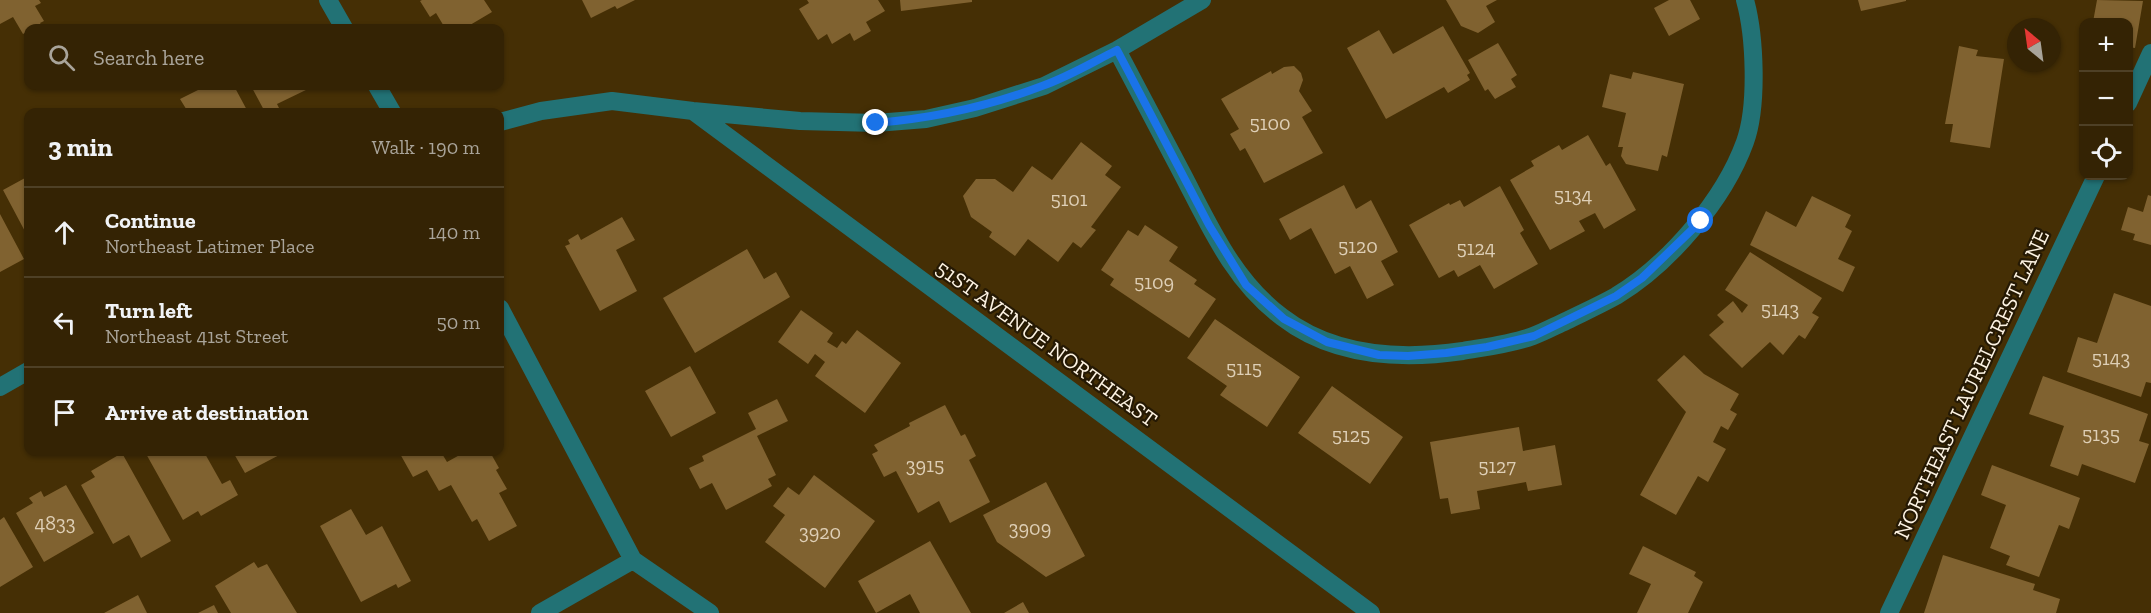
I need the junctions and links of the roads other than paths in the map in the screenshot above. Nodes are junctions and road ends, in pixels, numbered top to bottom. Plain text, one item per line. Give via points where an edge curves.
1 (328, 0) edge
2 (1202, 0) edge
3 (1744, 0) edge
4 (342, 24) edge
5 (1117, 50) junction
6 (2151, 52) edge
7 (379, 90) edge
8 (2133, 92) edge
9 (390, 108) edge
10 (693, 111) junction
11 (504, 121) edge
12 (2094, 180) edge
13 (504, 316) edge
14 (24, 373) edge
15 (0, 387) edge
16 (633, 560) junction
17 (540, 613) edge
18 (710, 613) edge
19 (1371, 613) edge
20 (1889, 613) edge

1 - 4 street
2 - 5 street
3 - 5 street via 1754,53 1753,100 1746,139 1728,180 1701,221 1642,278 1575,317 1534,336 1437,354 1379,355 1327,342 1284,319 1246,285 1209,225
5 - 10 street via 1044,86 926,119 876,123 800,121
6 - 8 street
7 - 9 street
10 - 11 street via 612,101 541,111
10 - 19 street, 51ST AVENUE NORTHEAST
12 - 20 street, NORTHEAST LAURELCREST LANE
13 - 16 street
14 - 15 street
16 - 17 street
16 - 18 street

